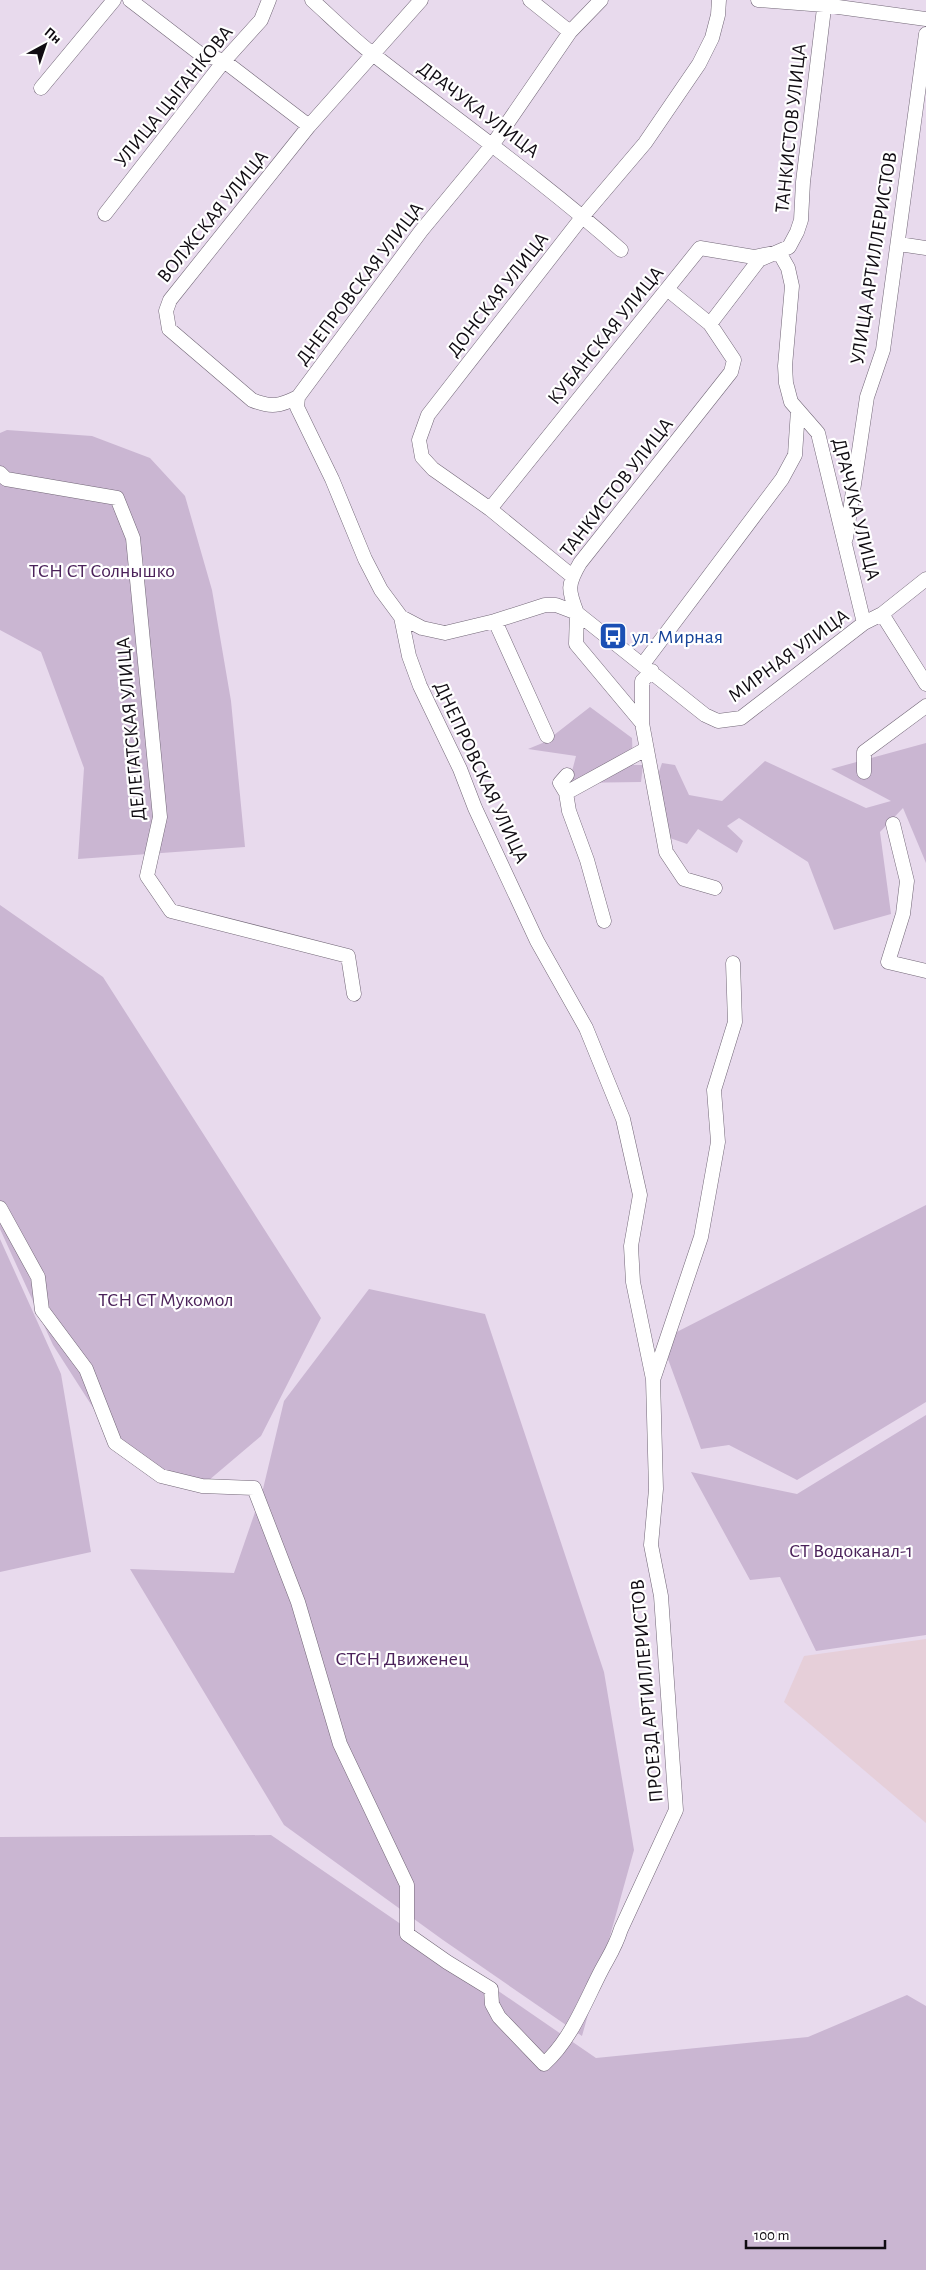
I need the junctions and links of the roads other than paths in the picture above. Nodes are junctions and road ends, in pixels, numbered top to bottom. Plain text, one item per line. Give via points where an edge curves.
1 (114, 0) edge
2 (130, 0) edge
3 (269, 0) edge
4 (312, 0) edge
5 (420, 0) edge
6 (530, 0) edge
7 (601, 0) edge
8 (719, 0) edge
9 (758, 0) edge
10 (825, 2) edge
11 (926, 19) edge
12 (570, 32) junction
13 (926, 34) edge
14 (373, 54) junction
15 (224, 61) junction
16 (41, 88) dead end
17 (309, 126) junction
18 (493, 144) junction
19 (105, 214) dead end
20 (583, 216) junction
21 (899, 244) junction
22 (926, 248) edge
23 (621, 250) dead end
24 (779, 252) junction
25 (667, 289) junction
26 (710, 324) junction
27 (298, 397) junction
28 (798, 410) junction
29 (0, 473) edge
30 (490, 509) junction
31 (844, 546) junction
32 (572, 576) junction
33 (926, 579) edge
34 (577, 613) junction
35 (882, 614) junction
36 (401, 617) junction
37 (495, 621) junction
38 (864, 623) junction
39 (647, 667) junction
40 (926, 684) edge
41 (926, 706) edge
42 (642, 723) junction
43 (547, 736) dead end
44 (646, 749) junction
45 (864, 772) dead end
46 (567, 775) dead end
47 (566, 793) junction
48 (893, 824) dead end
49 (715, 888) dead end
50 (604, 921) dead end
51 (537, 941) joint
52 (733, 963) dead end
53 (926, 971) edge
54 (354, 994) dead end
55 (0, 1208) edge
56 (653, 1379) junction

1 - 16 street
2 - 15 street via 199,52
3 - 15 street, УЛИЦА ЦЫГАНКОВА via 261,20
4 - 14 street, ДРАЧУКА УЛИЦА
5 - 14 street, ВОЛЖСКАЯ УЛИЦА
6 - 12 street
7 - 12 street, ДНЕПРОВСКАЯ УЛИЦА
8 - 20 street, ДОНСКАЯ УЛИЦА via 712,38 698,64 645,143
9 - 10 street
10 - 11 street
10 - 24 street, ТАНКИСТОВ УЛИЦА via 801,220 789,247
12 - 18 street, ДНЕПРОВСКАЯ УЛИЦА
13 - 21 street, УЛИЦА АРТИЛЛЕРИСТОВ
14 - 17 street, ВОЛЖСКАЯ УЛИЦА
14 - 18 street, ДРАЧУКА УЛИЦА
15 - 17 street
15 - 19 street, УЛИЦА ЦЫГАНКОВА
17 - 27 street, ВОЛЖСКАЯ УЛИЦА via 170,300 166,311 169,329 252,400 267,406
18 - 20 street, ДРАЧУКА УЛИЦА
18 - 27 street, ДНЕПРОВСКАЯ УЛИЦА via 421,231
20 - 23 street, ДРАЧУКА УЛИЦА
20 - 30 street, ДОНСКАЯ УЛИЦА via 428,416 419,440 422,457 433,469
21 - 22 street
21 - 31 street, УЛИЦА АРТИЛЛЕРИСТОВ via 882,350 867,398
24 - 25 street, КУБАНСКАЯ УЛИЦА via 754,257 700,248
24 - 26 street, ТАНКИСТОВ УЛИЦА via 759,260
24 - 28 street via 788,268 792,286 785,375 791,402
25 - 26 street
25 - 30 street, КУБАНСКАЯ УЛИЦА
26 - 32 street, ТАНКИСТОВ УЛИЦА via 734,360 731,372
27 - 36 street, ДНЕПРОВСКАЯ УЛИЦА via 297,407 332,479 365,559 381,590
28 - 31 street, ДРАЧУКА УЛИЦА via 818,433
28 - 39 street via 795,455 782,478
29 - 54 street, ДЕЛЕГАТСКАЯ УЛИЦА via 6,480 117,498 133,538 160,817 147,876 171,911 348,956
30 - 32 street, ДОНСКАЯ УЛИЦА
31 - 38 street, ДРАЧУКА УЛИЦА
32 - 34 street, ТАНКИСТОВ УЛИЦА via 569,594
33 - 35 street, МИРНАЯ УЛИЦА
34 - 37 street via 545,604
34 - 39 street, МИРНАЯ УЛИЦА
34 - 42 street, ТАНКИСТОВ УЛИЦА via 576,644
35 - 38 street, МИРНАЯ УЛИЦА
35 - 40 street
36 - 37 street, ДНЕПРОВСКАЯ УЛИЦА via 422,628 445,632
36 - 51 street, ДНЕПРОВСКАЯ УЛИЦА via 409,656 420,686
37 - 43 street
38 - 39 street, МИРНАЯ УЛИЦА via 741,718 718,721 705,715
39 - 42 street via 642,681
41 - 45 street via 864,752
42 - 44 street
44 - 47 street
44 - 49 street via 666,852 684,879
46 - 47 street via 560,783
47 - 50 street
48 - 53 street via 907,881 903,914 888,962
51 - 56 street, ПРОЕЗД АРТИЛЛЕРИСТОВ via 586,1028 623,1119 640,1195 631,1246 632,1282
52 - 56 street via 735,1022 714,1090 718,1142 701,1237
55 - 56 street, ПРОЕЗД АРТИЛЛЕРИСТОВ via 38,1277 42,1310 86,1369 115,1443 161,1476 202,1486 254,1488 298,1602 340,1744 406,1885 407,1934 490,1989 492,2004 499,2017 544,2064 553,2056 584,2008 616,1948 620,1929 676,1810 661,1596 651,1545 656,1489

